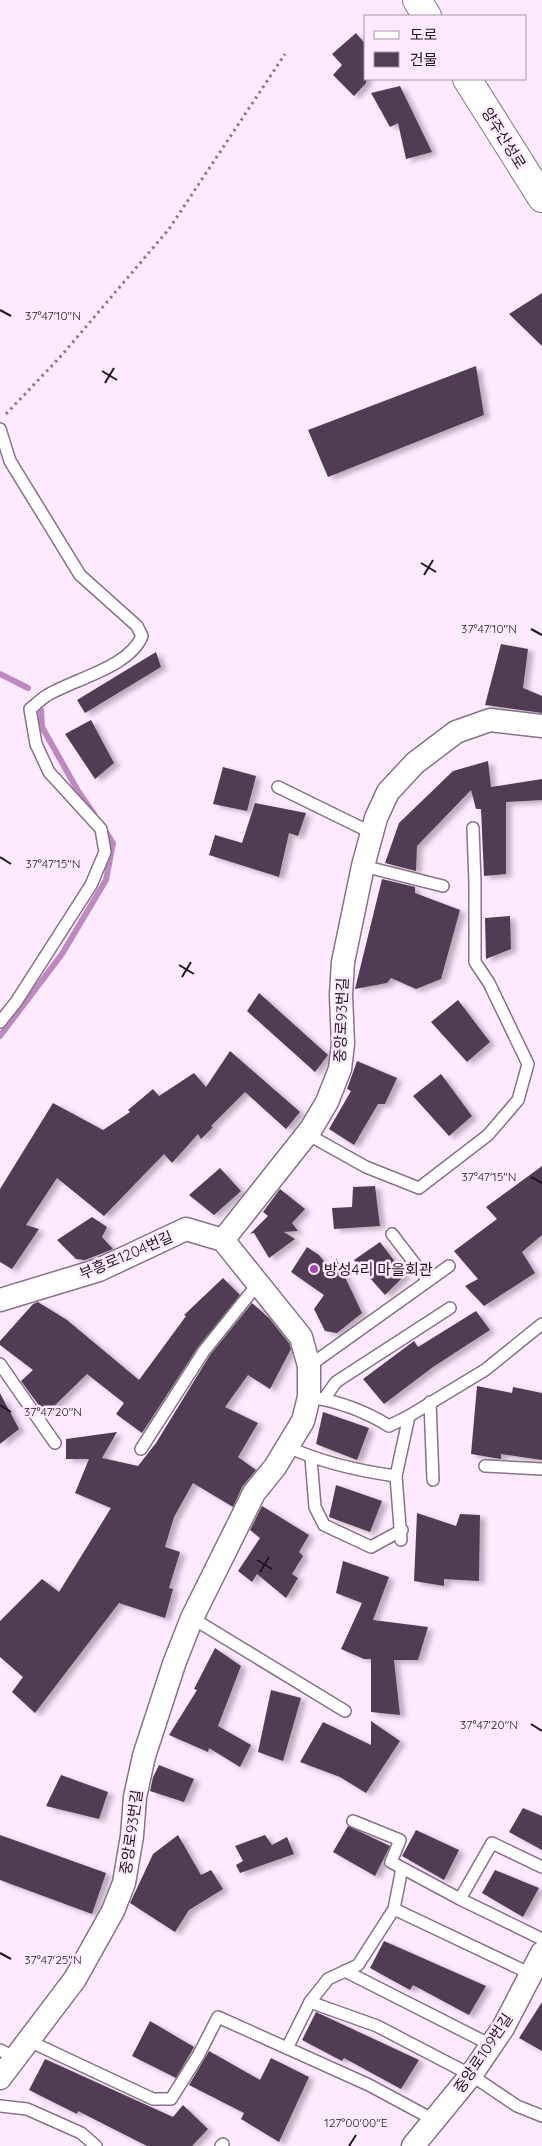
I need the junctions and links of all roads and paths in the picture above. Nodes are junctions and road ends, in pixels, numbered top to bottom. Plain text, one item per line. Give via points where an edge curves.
1 (417, 0) edge
2 (426, 15) edge
3 (285, 54) dead end
4 (467, 80) edge
5 (542, 198) edge
6 (0, 420) edge
7 (0, 429) edge
8 (542, 726) edge
9 (278, 786) dead end
10 (473, 828) dead end
11 (372, 834) junction
12 (363, 866) junction
13 (443, 886) dead end
14 (0, 1022) edge
15 (307, 1134) junction
16 (392, 1234) dead end
17 (223, 1240) junction
18 (449, 1266) dead end
19 (428, 1281) junction
20 (257, 1285) junction
21 (0, 1300) edge
22 (450, 1308) dead end
23 (542, 1324) edge
24 (0, 1364) edge
25 (309, 1366) junction
26 (316, 1398) junction
27 (430, 1402) junction
28 (409, 1416) junction
29 (55, 1443) dead end
30 (288, 1447) junction
31 (141, 1449) dead end
32 (311, 1458) junction
33 (484, 1466) dead end
34 (542, 1469) edge
35 (396, 1476) junction
36 (433, 1480) dead end
37 (192, 1618) junction
38 (345, 1711) dead end
39 (353, 1821) dead end
40 (542, 1867) edge
41 (402, 1868) junction
42 (460, 1899) junction
43 (394, 1909) junction
44 (542, 1939) edge
45 (542, 1953) edge
46 (345, 1971) junction
47 (531, 1974) junction
48 (310, 2002) junction
49 (30, 2041) junction
50 (491, 2046) junction
51 (287, 2048) junction
52 (8, 2054) edge
53 (471, 2075) junction
54 (0, 2078) edge
55 (0, 2106) edge
56 (542, 2116) edge
57 (434, 2120) junction
58 (96, 2146) edge
59 (413, 2146) edge

1 - 2 street
3 - 6 path via 169,229 62,355
4 - 5 street, 양주산성로
7 - 14 lane via 10,461 80,575 138,626 142,636 138,646 117,662 45,696 30,708 36,744 49,772 101,830 105,852 91,885
8 - 11 street, 중앙로93번길 via 490,720 456,732 415,763 388,792
9 - 11 lane
10 - 15 lane via 475,962 489,983 528,1064 518,1100 488,1135 418,1188 366,1167
11 - 12 street, 중앙로93번길
12 - 13 lane
12 - 15 street, 중앙로93번길 via 343,962 340,1069 327,1102
15 - 17 street, 중앙로93번길
16 - 19 lane
17 - 20 street, 중앙로93번길
17 - 21 street, 부흥로1204번길 via 186,1229 99,1270
18 - 19 lane
19 - 25 lane
20 - 25 street, 중앙로93번길 via 300,1337
20 - 31 lane via 204,1351
22 - 26 lane
23 - 27 lane via 484,1370
24 - 29 lane
25 - 26 street, 중앙로93번길
26 - 28 lane via 371,1415 389,1426
26 - 30 street, 중앙로93번길
27 - 28 lane
27 - 36 lane
28 - 35 lane
30 - 32 lane
30 - 37 street, 중앙로93번길 via 254,1493
32 - 35 lane
32 - 35 lane via 315,1507 324,1525 370,1548 401,1535
33 - 34 lane
37 - 38 lane
37 - 49 street, 중앙로93번길 via 144,1756 135,1797 124,1883 113,1911 75,1979
39 - 41 lane via 400,1840 391,1862
40 - 42 lane via 492,1843
41 - 42 lane
41 - 43 lane
42 - 44 lane
43 - 46 lane via 358,1965
43 - 47 lane
45 - 47 street, 중앙로109번길
46 - 48 lane via 328,1978
46 - 50 lane
47 - 50 street, 중앙로109번길
48 - 51 lane
48 - 53 lane via 377,2026
49 - 51 lane via 153,2099 170,2099 218,2018
49 - 52 street, 중앙로93번길
50 - 53 street, 중앙로109번길
51 - 57 lane via 369,2085
52 - 54 street, 중앙로93번길
53 - 56 lane via 517,2106
53 - 57 street, 중앙로109번길
55 - 58 lane via 27,2109 81,2133
57 - 59 street, 중앙로109번길

